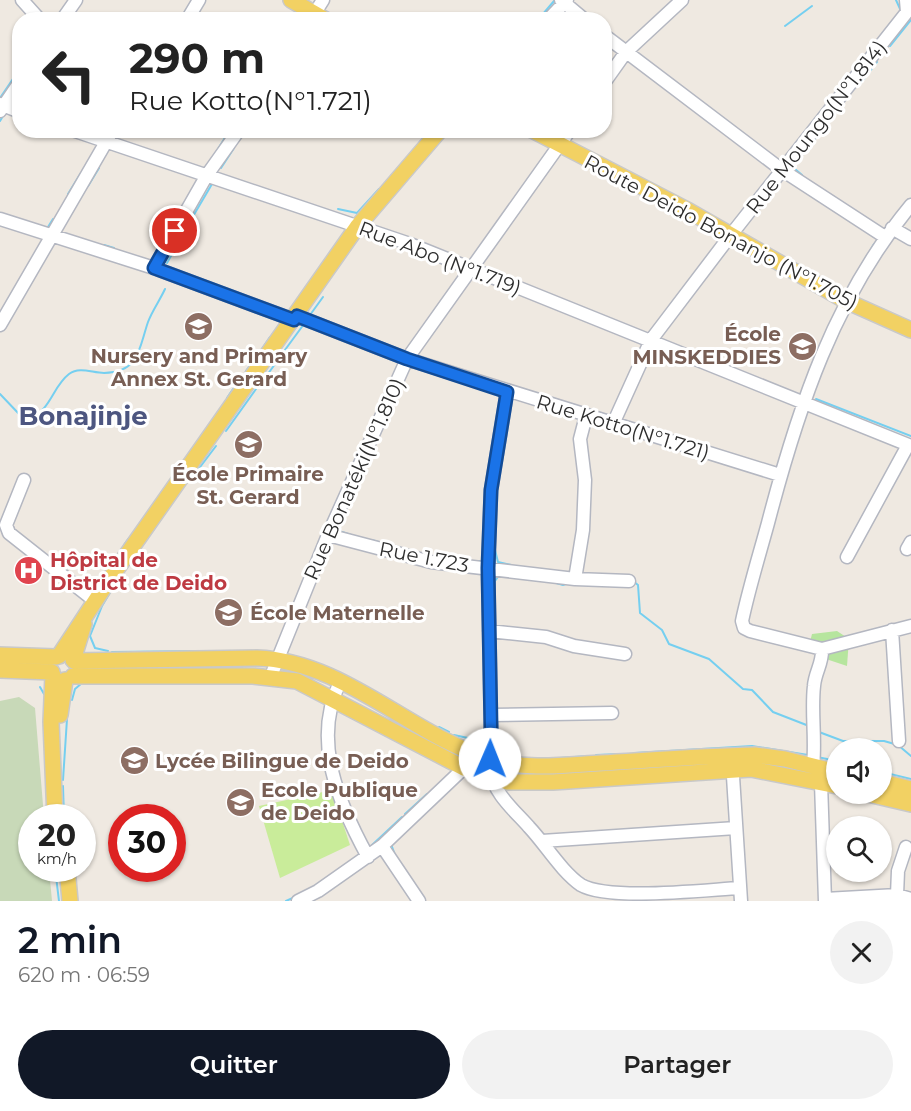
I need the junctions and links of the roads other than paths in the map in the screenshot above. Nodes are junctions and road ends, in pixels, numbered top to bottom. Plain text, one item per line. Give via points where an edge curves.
1 (21, 0) edge
2 (291, 0) edge
3 (682, 0) edge
4 (564, 1) edge
5 (908, 7) edge
6 (32, 12) edge
7 (317, 12) edge
8 (576, 12) edge
9 (612, 41) edge
10 (626, 52) junction
11 (612, 72) edge
12 (12, 93) edge
13 (1, 107) edge
14 (94, 138) edge
15 (108, 138) edge
16 (233, 138) edge
17 (433, 138) edge
18 (547, 138) edge
19 (565, 138) edge
20 (105, 142) junction
21 (560, 145) junction
22 (782, 170) junction
23 (207, 175) junction
24 (911, 205) edge
25 (0, 219) edge
26 (357, 227) junction
27 (888, 232) junction
28 (730, 236) junction
29 (51, 237) junction
30 (911, 239) edge
31 (154, 268) junction
32 (470, 268) junction
33 (846, 302) junction
34 (2, 317) edge
35 (295, 318) junction
36 (911, 330) edge
37 (651, 340) junction
38 (407, 359) junction
39 (507, 392) junction
40 (802, 402) junction
41 (586, 416) junction
42 (613, 424) junction
43 (910, 445) edge
44 (780, 475) junction
45 (24, 480) dead end
46 (328, 535) junction
47 (847, 557) dead end
48 (488, 568) junction
49 (575, 579) junction
50 (629, 581) dead end
51 (95, 601) junction
52 (911, 626) edge
53 (892, 630) junction
54 (489, 631) junction
55 (822, 649) junction
56 (625, 654) dead end
57 (0, 655) edge
58 (276, 659) junction
59 (63, 667) junction
60 (0, 670) edge
61 (271, 676) junction
62 (340, 682) junction
63 (332, 699) junction
64 (612, 713) dead end
65 (491, 715) junction
66 (414, 723) junction
67 (406, 737) junction
68 (899, 741) dead end
69 (483, 757) junction
70 (814, 759) junction
71 (732, 763) junction
72 (826, 766) edge
73 (464, 768) junction
74 (492, 778) junction
75 (820, 783) junction
76 (826, 784) edge
77 (892, 784) edge
78 (911, 789) edge
79 (892, 800) edge
80 (55, 804) edge
81 (62, 804) edge
82 (911, 804) edge
83 (736, 828) junction
84 (542, 841) junction
85 (382, 846) junction
86 (906, 847) dead end
87 (368, 857) junction
88 (60, 882) edge
89 (68, 882) edge
90 (740, 888) junction
91 (897, 895) junction
92 (598, 897) edge
93 (911, 899) edge
94 (825, 900) edge
95 (62, 901) edge
96 (70, 901) edge
97 (298, 901) edge
98 (419, 901) edge
99 (741, 901) edge

1 - 6 street
2 - 7 main road
3 - 10 street
4 - 8 street
5 - 22 street, Rue Moungo(N°1.814)
9 - 10 street
10 - 11 street
10 - 22 street
12 - 13 street
14 - 20 street, Rue Abo (N°1.719)
15 - 20 street
16 - 23 street
17 - 26 main road
18 - 21 main road, Route Deido Bonanjo (N°1.705)
19 - 21 street, Rue Bonatéki(N°1.810)
20 - 23 street, Rue Abo (N°1.719)
20 - 29 street
21 - 28 main road, Route Deido Bonanjo (N°1.705)
21 - 32 street, Rue Bonatéki(N°1.810)
22 - 27 street
22 - 28 street, Rue Moungo(N°1.814)
23 - 26 street, Rue Abo (N°1.719)
23 - 31 street
24 - 27 street
25 - 29 street, Rue Kotto(N°1.721)
26 - 32 street, Rue Abo (N°1.719)
26 - 35 main road
27 - 30 street
27 - 33 street
28 - 33 main road, Route Deido Bonanjo (N°1.705)
28 - 37 street, Rue Moungo(N°1.814)
29 - 31 street, Rue Kotto(N°1.721)
29 - 34 street
31 - 35 street, Rue Kotto(N°1.721)
32 - 37 street, Rue Abo (N°1.719)
32 - 38 street, Rue Bonatéki(N°1.810)
33 - 36 main road, Route Deido Bonanjo (N°1.705)
33 - 40 street
35 - 38 street, Rue Kotto(N°1.721)
35 - 51 main road
37 - 40 street, Rue Abo (N°1.719)
37 - 42 street, Rue Moungo(N°1.814)
38 - 39 street, Rue Kotto(N°1.721)
38 - 46 street, Rue Bonatéki(N°1.810)
39 - 41 street, Rue Kotto(N°1.721)
39 - 48 street via 493,468
40 - 43 street, Rue Abo (N°1.719)
40 - 44 street
41 - 42 street, Rue Kotto(N°1.721)
41 - 49 street via 580,439 585,480
42 - 44 street, Rue Kotto(N°1.721)
43 - 47 street
44 - 55 street via 742,624 750,631
45 - 51 street via 6,525 9,533
46 - 48 street, Rue 1.723 via 431,562
46 - 58 street, Rue Bonatéki(N°1.810)
48 - 49 street, Rue 1.723
48 - 54 street
49 - 50 street, Rue 1.723
51 - 59 main road
52 - 53 street
53 - 55 street
53 - 68 street
54 - 56 street via 546,637 592,650
54 - 65 street
55 - 70 street via 813,687
57 - 59 main road
58 - 59 main road
58 - 61 street, Rue Bonatéki(N°1.810)
58 - 62 main road
59 - 60 main road
59 - 61 main road
59 - 80 main road via 51,722
59 - 81 main road via 59,745
61 - 63 main road via 297,681
62 - 63 street
62 - 66 main road
63 - 67 main road
63 - 87 street via 327,718 330,761 346,813
64 - 65 street
65 - 69 street
66 - 67 main road
66 - 69 main road
67 - 73 main road
69 - 71 main road via 528,767
69 - 73 street
69 - 74 street
70 - 71 main road via 770,756
70 - 72 main road
71 - 74 main road via 553,783
71 - 75 main road
71 - 83 street
73 - 74 main road
73 - 85 street
74 - 84 street via 504,799
75 - 76 main road
75 - 94 street
77 - 78 main road
79 - 82 main road
83 - 84 street
83 - 90 street
84 - 92 street via 572,877
85 - 87 street
85 - 98 street
86 - 91 street via 898,871
87 - 97 street
88 - 95 main road
89 - 96 main road
90 - 92 street
90 - 99 street
91 - 93 street
91 - 94 street

